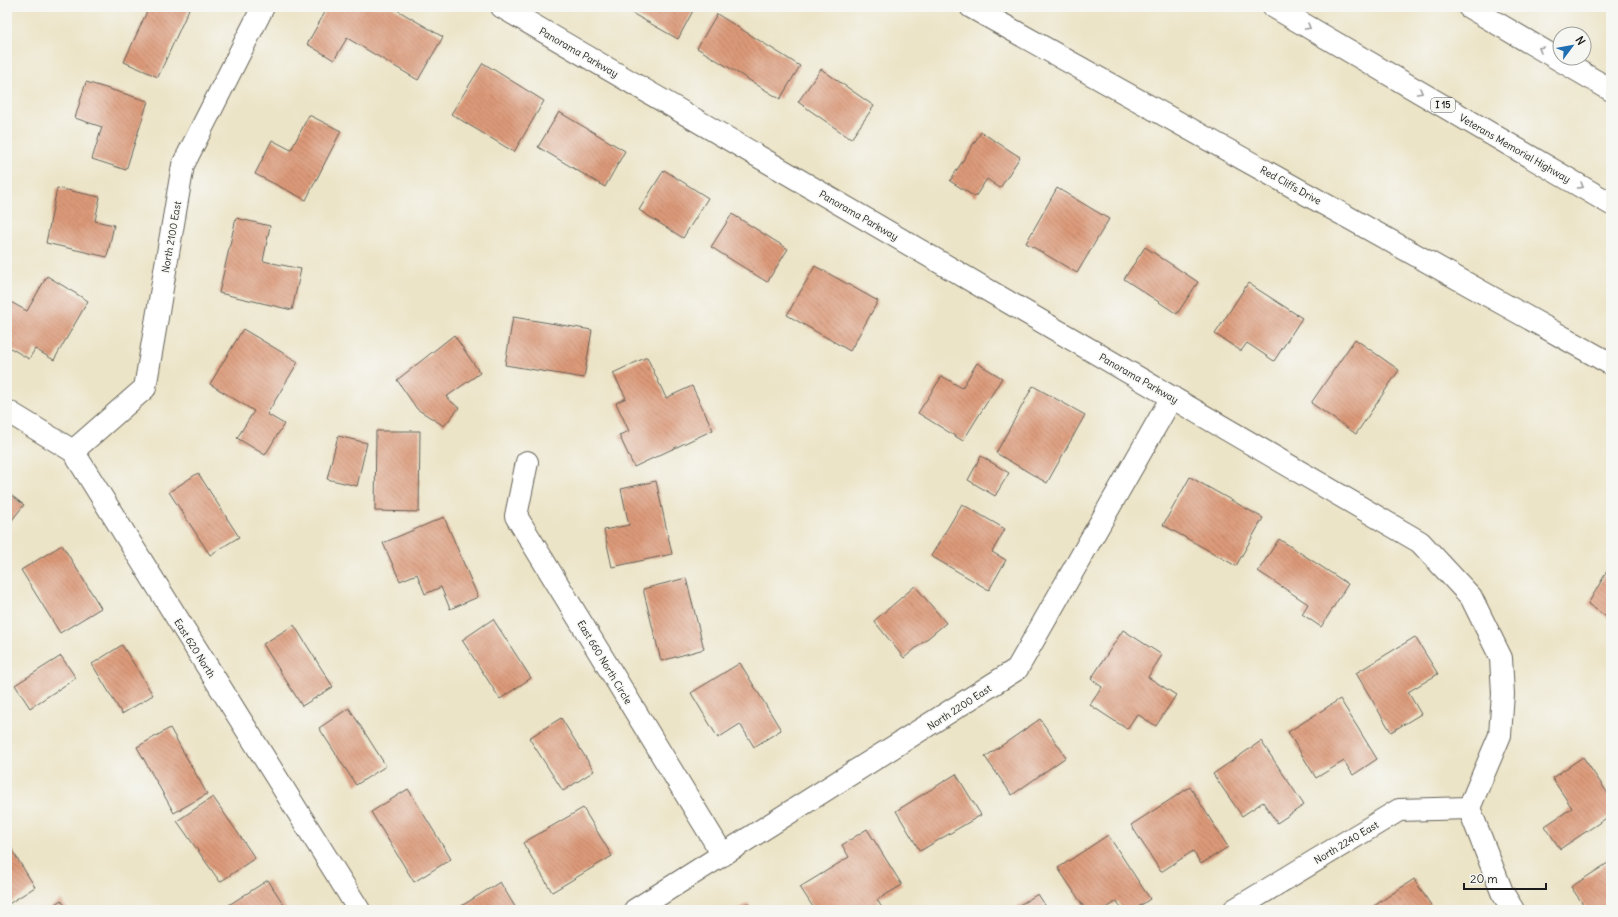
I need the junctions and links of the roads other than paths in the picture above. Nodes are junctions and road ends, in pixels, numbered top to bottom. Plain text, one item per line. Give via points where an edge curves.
1 (263, 7) edge
2 (502, 7) edge
3 (971, 7) edge
4 (1274, 7) edge
5 (1469, 7) edge
6 (1611, 90) edge
7 (1611, 204) edge
8 (1611, 364) edge
9 (1172, 397) junction
10 (7, 411) edge
11 (73, 451) junction
12 (527, 462) dead end
13 (1469, 808) junction
14 (723, 855) junction
15 (359, 910) edge
16 (635, 910) edge
17 (1234, 910) edge
18 (1513, 910) edge

1 - 11 main road, North 2100 East via 183,165 145,388
2 - 9 main road, Panorama Parkway
3 - 8 main road, Red Cliffs Drive
4 -> 7 main road, Veterans Memorial Highway / I 15
6 -> 5 main road
9 - 13 main road, Panorama Parkway via 1420,542 1471,597 1501,658 1503,694 1500,735
9 - 14 main road, North 2200 East via 1017,669
10 - 11 main road, East 620 North
11 - 15 main road, East 620 North
12 - 14 main road, East 660 North Circle via 516,516
13 - 17 main road, North 2240 East via 1399,810
13 - 18 main road via 1502,892
14 - 16 main road, North 2200 East

